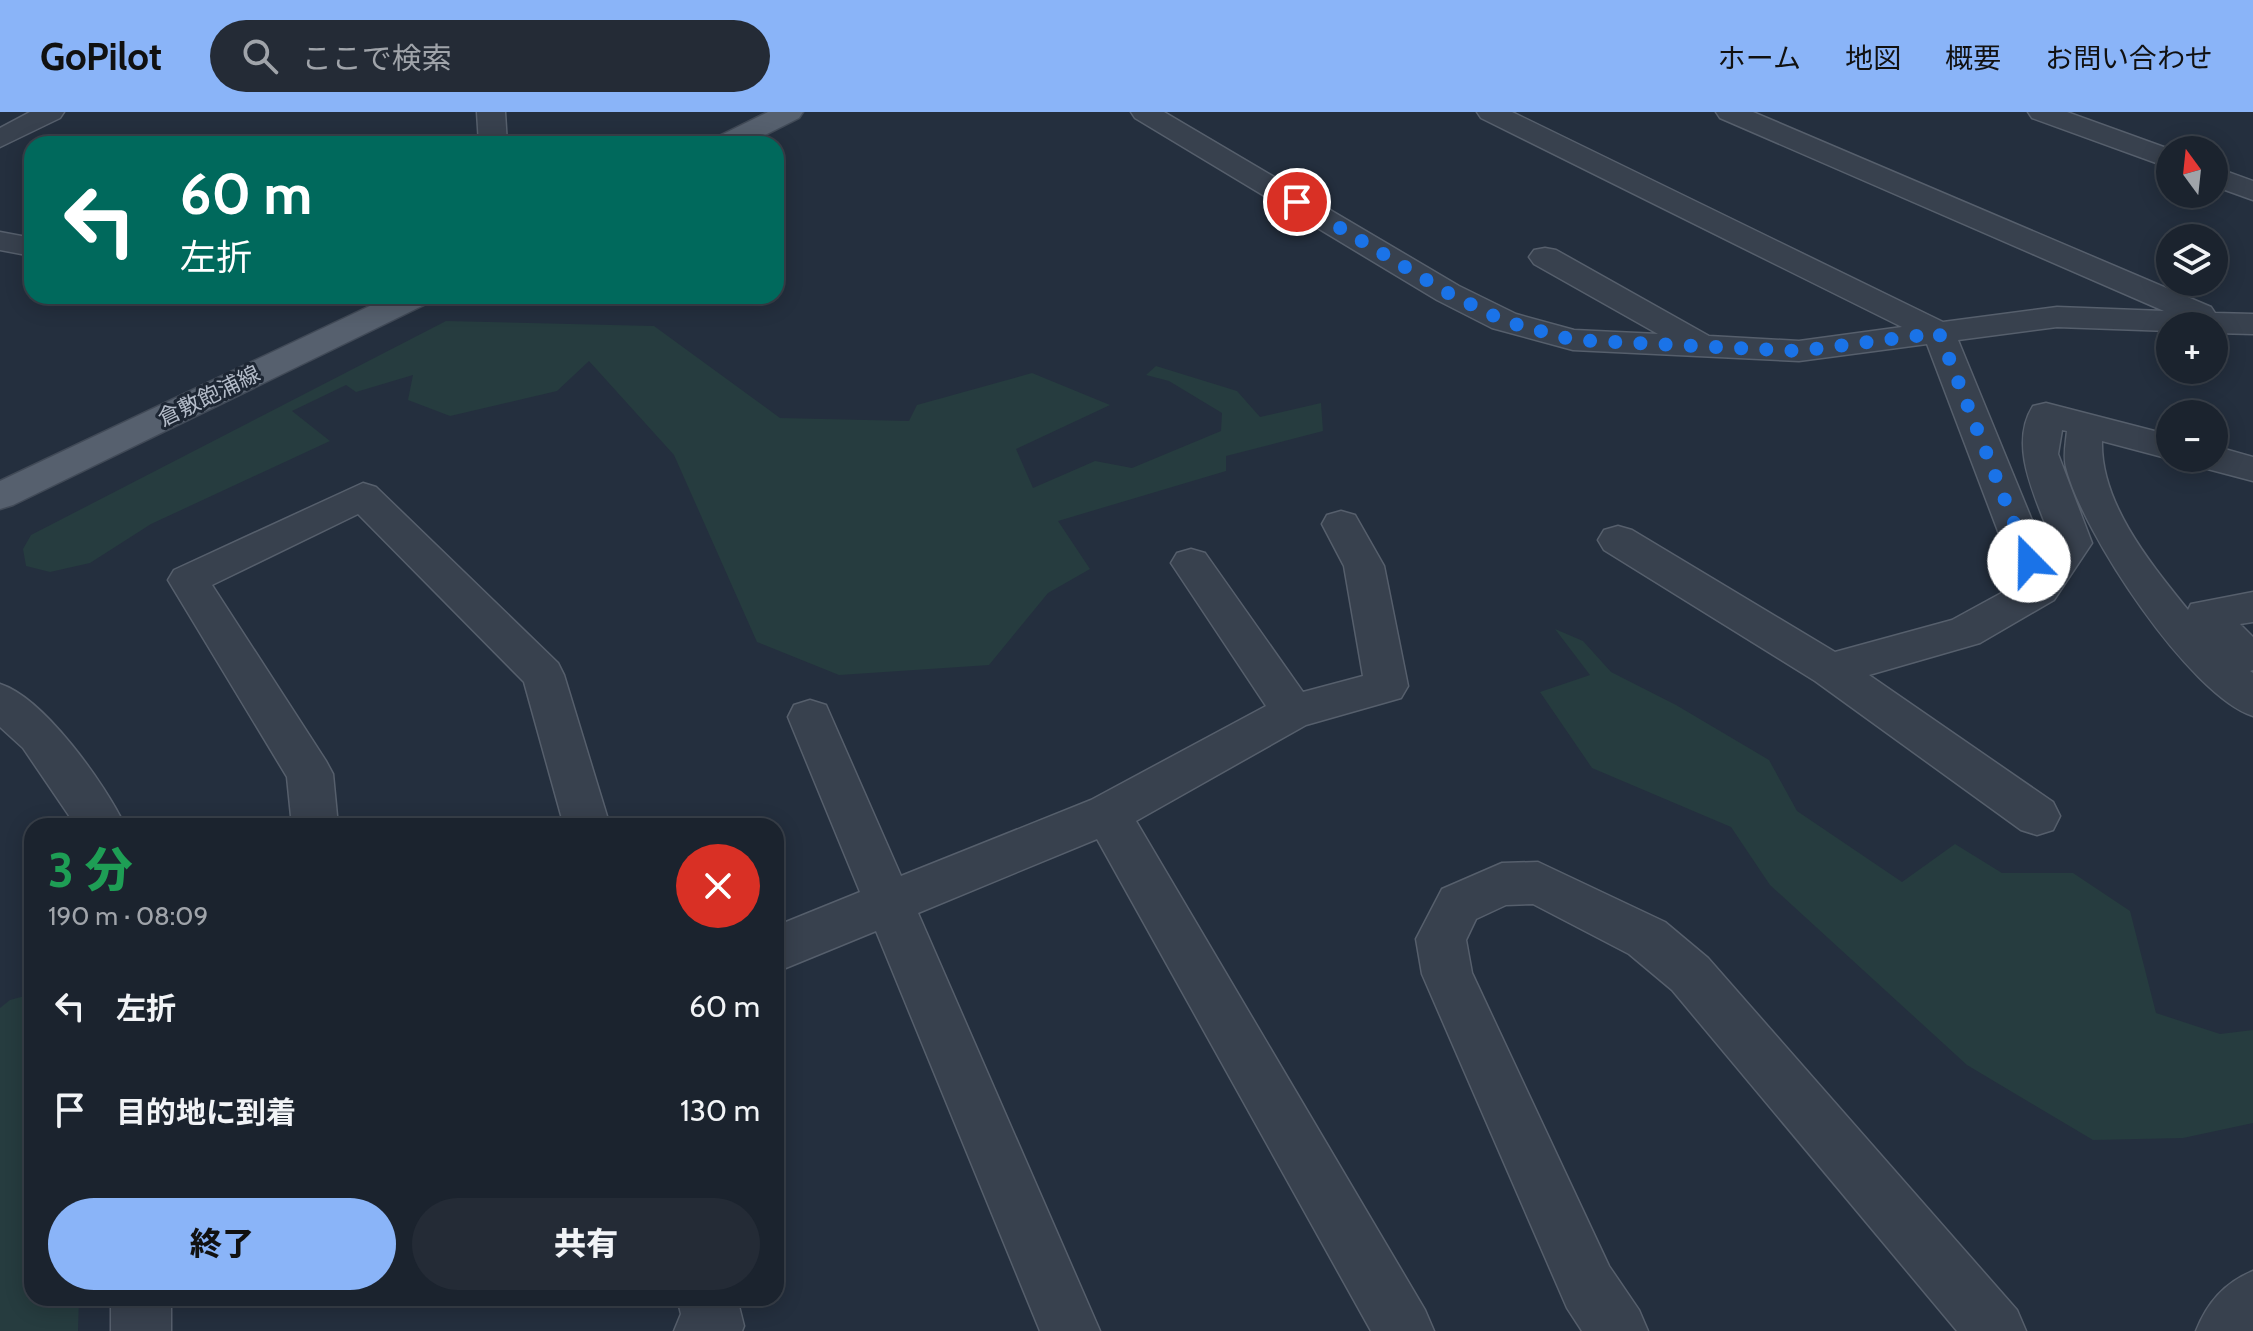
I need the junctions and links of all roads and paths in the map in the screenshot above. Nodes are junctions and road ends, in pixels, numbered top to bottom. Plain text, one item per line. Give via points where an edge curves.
1 (50, 112) edge
2 (491, 112) edge
3 (789, 112) edge
4 (1145, 112) edge
5 (1491, 112) edge
6 (1730, 112) edge
7 (2042, 112) edge
8 (492, 136) edge
9 (741, 136) edge
10 (0, 139) edge
11 (2156, 154) edge
12 (2228, 181) edge
13 (2253, 191) edge
14 (0, 241) edge
15 (24, 246) edge
16 (1545, 257) dead end
17 (400, 304) edge
18 (2194, 312) edge
19 (2156, 321) edge
20 (2228, 323) edge
21 (2253, 324) edge
22 (1939, 333) junction
23 (1705, 348) junction
24 (2085, 424) junction
25 (2156, 443) edge
26 (2228, 462) edge
27 (2253, 469) edge
28 (0, 496) edge
29 (1341, 524) dead end
30 (1618, 540) dead end
31 (1191, 563) dead end
32 (2040, 590) junction
33 (2253, 607) edge
34 (2253, 664) edge
35 (1830, 670) junction
36 (2253, 699) edge
37 (0, 701) edge
38 (1293, 712) junction
39 (810, 717) dead end
40 (1107, 814) junction
41 (2037, 816) dead end
42 (96, 818) edge
43 (314, 818) edge
44 (585, 818) edge
45 (889, 903) junction
46 (784, 946) edge
47 (2253, 1301) edge
48 (141, 1306) edge
49 (141, 1331) edge
50 (1070, 1331) edge
51 (1404, 1331) edge
52 (1618, 1331) edge
53 (1996, 1331) edge
54 (2226, 1331) edge

1 - 10 street
2 - 8 street
3 - 9 main road
4 - 23 street via 1504,321 1573,340
5 - 22 street
6 - 18 street
7 - 11 street
12 - 13 street
14 - 15 street
16 - 23 street
17 - 28 main road, 倉敷飽浦線
19 - 22 street via 2057,317
20 - 21 street
22 - 23 street via 1799,351
22 - 32 street
24 - 25 street
24 - 32 street via 2046,414 2040,454 2072,543
24 - 36 street via 2083,464 2097,503 2143,582 2190,641
26 - 27 street
29 - 38 street via 1364,566 1386,686
30 - 35 street
31 - 38 street
32 - 35 street via 1965,632
33 - 34 street via 2206,615
35 - 41 street
37 - 42 street via 39,736
38 - 40 street
39 - 45 street
40 - 45 street
40 - 51 street
43 - 44 street via 310,774 188,580 363,496 543,675
45 - 46 street
45 - 50 street
47 - 54 street
48 - 49 street
52 - 53 street via 1588,1287 1447,974 1441,939 1459,904 1502,884 1538,883 1647,938 1690,974

